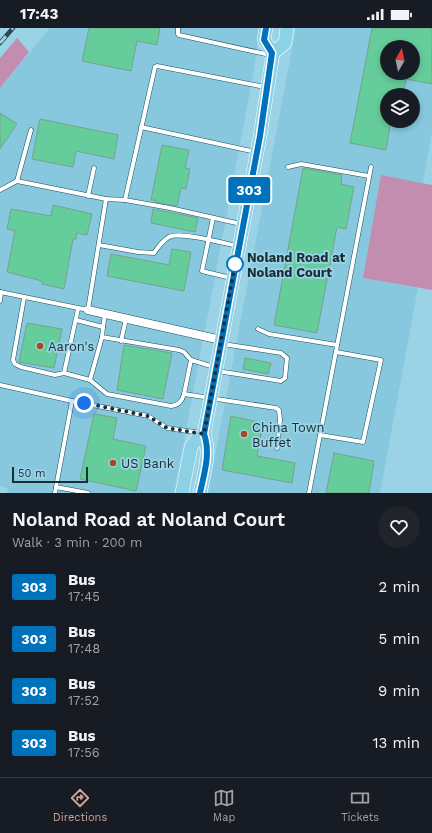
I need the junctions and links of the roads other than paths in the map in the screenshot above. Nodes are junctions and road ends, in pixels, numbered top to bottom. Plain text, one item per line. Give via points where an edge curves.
1 (178, 28) edge
2 (266, 28) edge
3 (287, 28) edge
4 (272, 54) junction
5 (267, 87) junction
6 (141, 127) junction
7 (31, 130) dead end
8 (256, 152) junction
9 (288, 167) dead end
10 (371, 167) dead end
11 (94, 168) dead end
12 (369, 176) junction
13 (16, 182) junction
14 (0, 190) edge
15 (88, 196) junction
16 (106, 200) junction
17 (125, 200) junction
18 (213, 218) junction
19 (243, 224) junction
20 (208, 240) junction
21 (99, 245) junction
22 (239, 246) junction
23 (233, 278) junction
24 (1, 292) edge
25 (24, 298) junction
26 (0, 301) edge
27 (78, 308) junction
28 (88, 310) junction
29 (105, 314) junction
30 (126, 319) junction
31 (76, 320) junction
32 (103, 327) junction
33 (258, 329) dead end
34 (102, 337) junction
35 (121, 341) junction
36 (221, 342) junction
37 (337, 345) junction
38 (336, 352) junction
39 (191, 360) junction
40 (216, 369) junction
41 (64, 373) junction
42 (90, 380) junction
43 (0, 385) edge
44 (184, 394) junction
45 (210, 398) junction
46 (72, 401) junction
47 (204, 434) junction
48 (320, 435) junction
49 (277, 448) dead end
50 (56, 487) junction
51 (55, 493) edge
52 (88, 493) edge
53 (182, 493) edge
54 (200, 493) edge
55 (309, 493) edge

1 - 4 lane via 179,35
2 - 4 main road via 264,40
3 - 4 main road via 285,43
4 - 5 main road
5 - 6 lane via 155,67
5 - 8 main road
6 - 8 lane
6 - 17 lane
7 - 13 lane
8 - 19 main road
9 - 12 lane via 301,164
10 - 12 lane
11 - 15 lane
12 - 37 lane
13 - 14 lane
13 - 15 lane
15 - 16 lane
16 - 17 lane
16 - 21 lane
17 - 18 lane
18 - 19 lane
18 - 20 lane
19 - 22 main road
20 - 21 lane via 170,236 154,253
20 - 22 lane
20 - 23 lane via 202,271
21 - 28 lane
22 - 23 main road
23 - 36 main road
24 - 25 lane
24 - 26 lane
25 - 27 lane
25 - 41 lane via 13,360 21,367 55,374
27 - 28 lane
27 - 31 lane
28 - 29 street
29 - 30 street
29 - 32 lane
30 - 35 lane
30 - 36 street
31 - 32 lane
31 - 41 lane
32 - 34 lane
33 - 37 lane via 269,334
34 - 35 lane
34 - 42 lane
35 - 39 lane via 179,350
36 - 40 main road
36 - 40 lane via 281,352 287,358 285,378 281,381
37 - 38 lane
38 - 48 lane
38 - 48 lane via 381,360 363,442
39 - 40 lane
39 - 44 lane
40 - 45 main road
41 - 42 lane
42 - 44 lane via 107,394 171,406 181,402
43 - 46 lane
44 - 45 lane
45 - 47 main road
45 - 49 lane via 279,410
46 - 47 lane via 148,416 167,428
46 - 50 lane
47 - 53 main road via 191,447
47 - 54 main road via 207,452
48 - 55 lane
50 - 51 lane
50 - 52 lane

